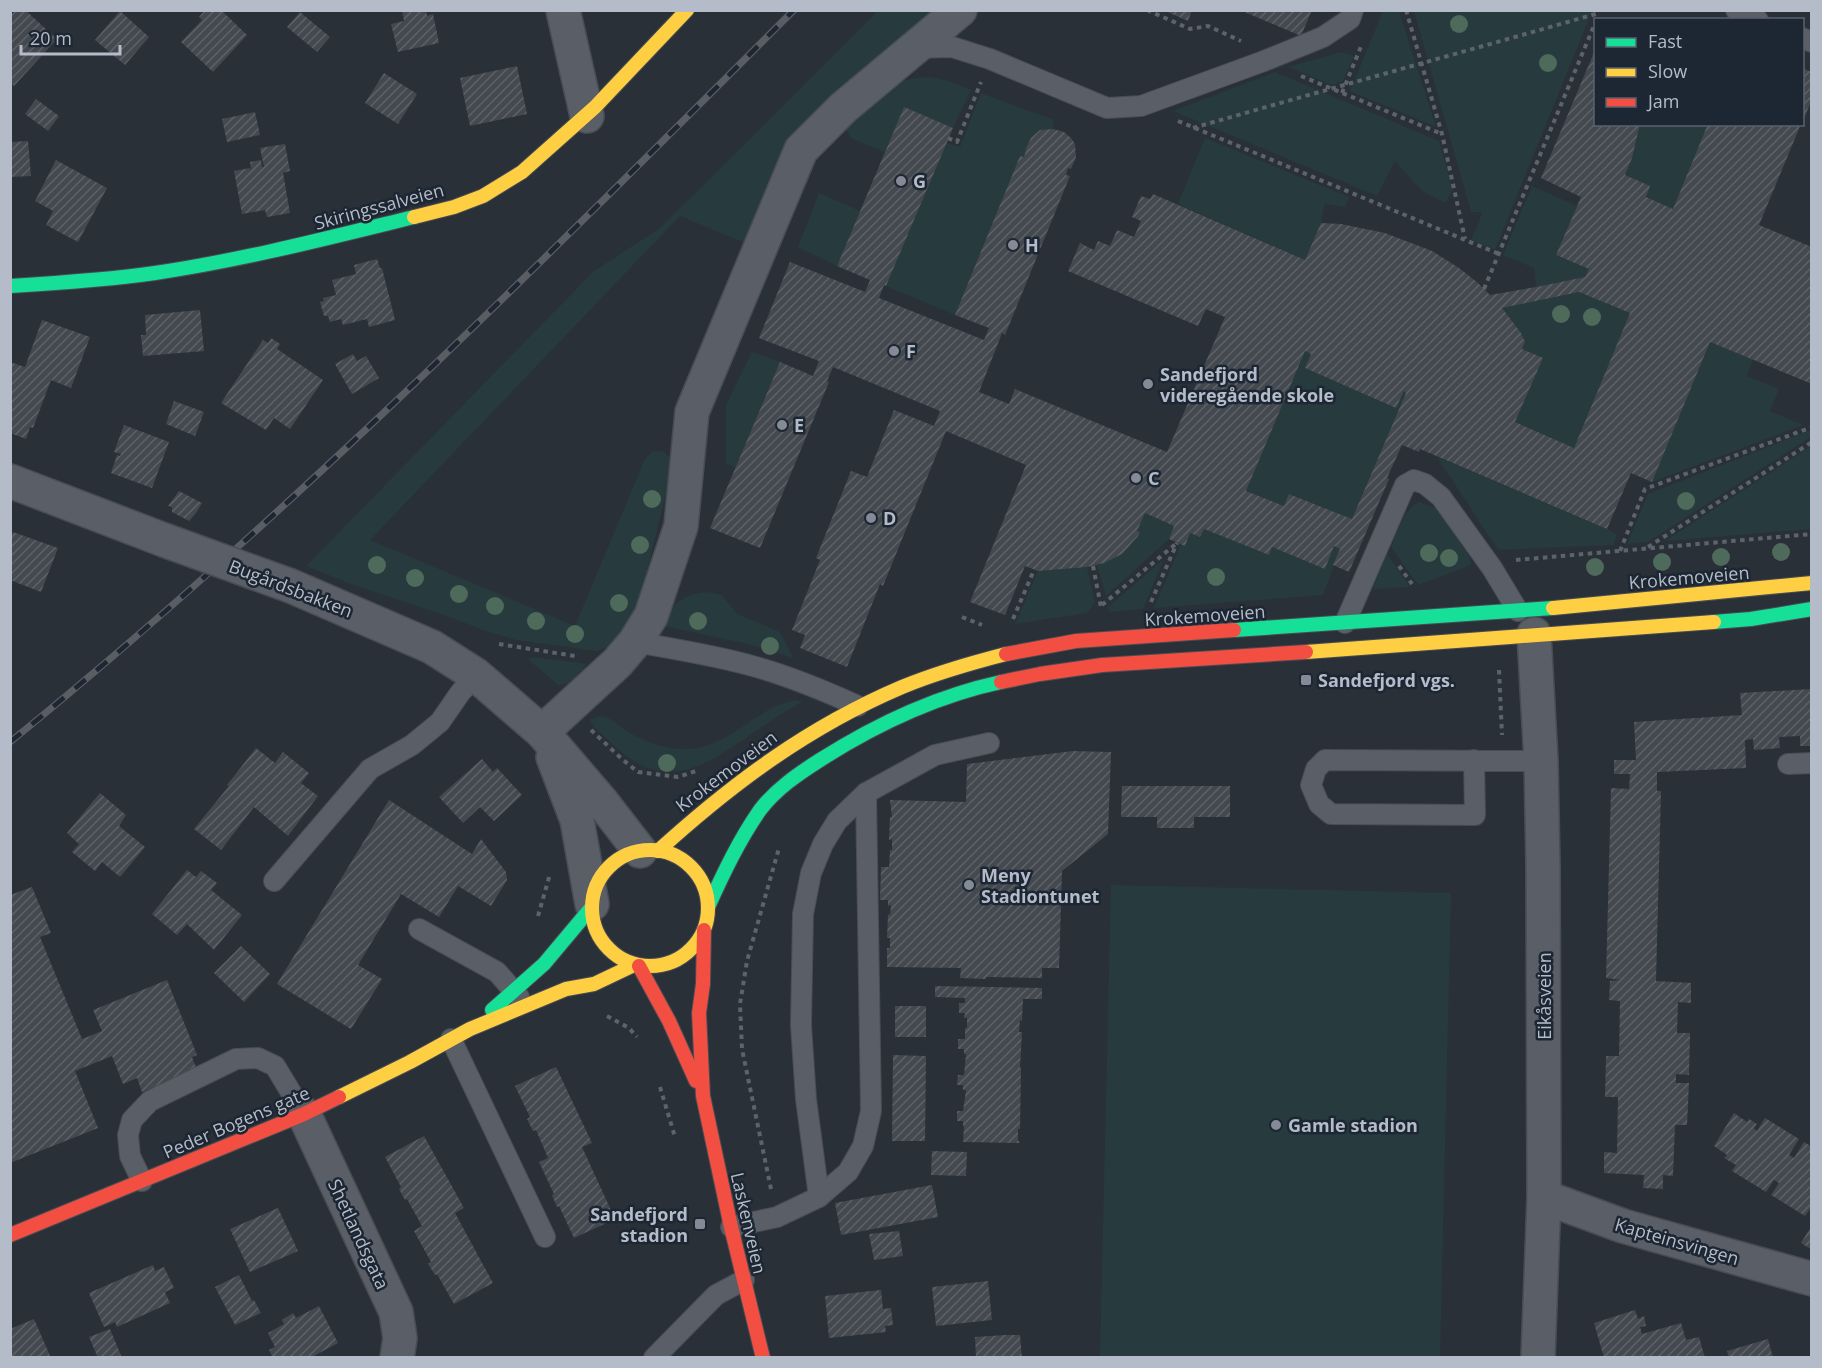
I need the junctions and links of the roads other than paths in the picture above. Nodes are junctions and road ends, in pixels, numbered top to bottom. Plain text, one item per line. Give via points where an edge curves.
1 (563, 10) edge
2 (687, 10) edge
3 (960, 10) edge
4 (1353, 10) edge
5 (1736, 10) edge
6 (1754, 18) edge
7 (915, 48) junction
8 (587, 116) junction
9 (10, 286) edge
10 (10, 481) edge
11 (1812, 583) edge
12 (1812, 609) edge
13 (1526, 622) junction
14 (1345, 623) junction
15 (626, 653) junction
16 (476, 675) junction
17 (858, 706) junction
18 (544, 735) junction
19 (989, 743) dead end
20 (1474, 760) junction
21 (1541, 761) junction
22 (1812, 763) edge
23 (1788, 764) dead end
24 (867, 793) junction
25 (649, 851) junction
26 (274, 881) dead end
27 (591, 906) junction
28 (708, 906) junction
29 (419, 928) dead end
30 (704, 930) junction
31 (636, 965) junction
32 (520, 998) junction
33 (470, 1029) junction
34 (451, 1039) junction
35 (703, 1096) junction
36 (304, 1114) junction
37 (142, 1181) junction
38 (819, 1197) junction
39 (1544, 1197) junction
40 (731, 1227) junction
41 (11, 1232) edge
42 (545, 1237) dead end
43 (1812, 1279) edge
44 (744, 1280) junction
45 (397, 1358) edge
46 (654, 1358) edge
47 (763, 1358) edge
48 (1538, 1358) edge

1 - 8 street
2 - 8 main road, Skiringssalveien
3 - 7 street
4 - 7 lane via 1350,19 1323,37 1141,106 1107,108 952,47
5 - 6 lane
7 - 15 street via 843,108 801,150 692,412 681,526 651,616
8 - 9 main road, Skiringssalveien via 539,159 502,185 439,210 221,262 155,273
10 - 16 street, Bugårdsbakken, bridge via 291,586 432,647
11 - 13 main road, Krokemoveien
12 - 13 main road, Krokemoveien via 1750,619
13 - 14 main road, Krokemoveien
13 - 14 lane via 1441,497 1414,480 1405,485
13 - 21 street, Eikåsveien
13 - 28 main road, Krokemoveien via 1444,643 1102,665 979,687 910,711 847,743 789,780 761,810
14 - 17 main road, Krokemoveien via 1036,646 973,662
15 - 17 lane via 699,653 751,665
15 - 18 street
16 - 18 street, Bugårdsbakken
16 - 26 lane via 440,722 412,745 370,769
17 - 25 main road, Krokemoveien via 758,766
18 - 25 street, Bugårdsbakken
18 - 27 street, Bugårdsbakken via 577,820
19 - 24 lane via 935,755
20 - 20 lane via 1325,760 1316,769 1311,785 1319,804 1331,814 1475,814
20 - 21 lane
21 - 39 street, Eikåsveien
22 - 23 lane
24 - 38 lane via 871,1111 863,1146 848,1172
24 - 38 lane via 837,821 822,844 811,873 803,914 801,1025
25 - 27 main road via 617,860 608,868 597,885
25 - 28 main road via 674,856 689,866 703,884
27 - 31 main road via 602,942 616,956
27 - 32 main road, Peder Bogens gate
28 - 30 main road
29 - 32 lane via 497,972
30 - 31 main road via 692,949 673,962
30 - 35 main road, Laskenveien via 699,1013
31 - 32 main road, Peder Bogens gate via 594,984
31 - 35 main road, Laskenveien via 669,1021
32 - 33 main road, Peder Bogens gate
32 - 33 main road, Peder Bogens gate
33 - 34 main road, Peder Bogens gate
34 - 36 main road, Peder Bogens gate
34 - 42 lane
35 - 40 main road, Laskenveien
36 - 37 main road, Peder Bogens gate
36 - 37 lane via 275,1066 258,1058 236,1059 150,1101 132,1120 128,1135 130,1156
36 - 45 street, Shetlandsgata via 396,1312 400,1338
37 - 41 main road, Peder Bogens gate
38 - 40 lane via 777,1216
39 - 43 street, Kapteinsvingen via 1623,1226
39 - 48 street, Eikåsveien
40 - 44 main road, Laskenveien
44 - 46 lane via 716,1295
44 - 47 main road, Laskenveien

